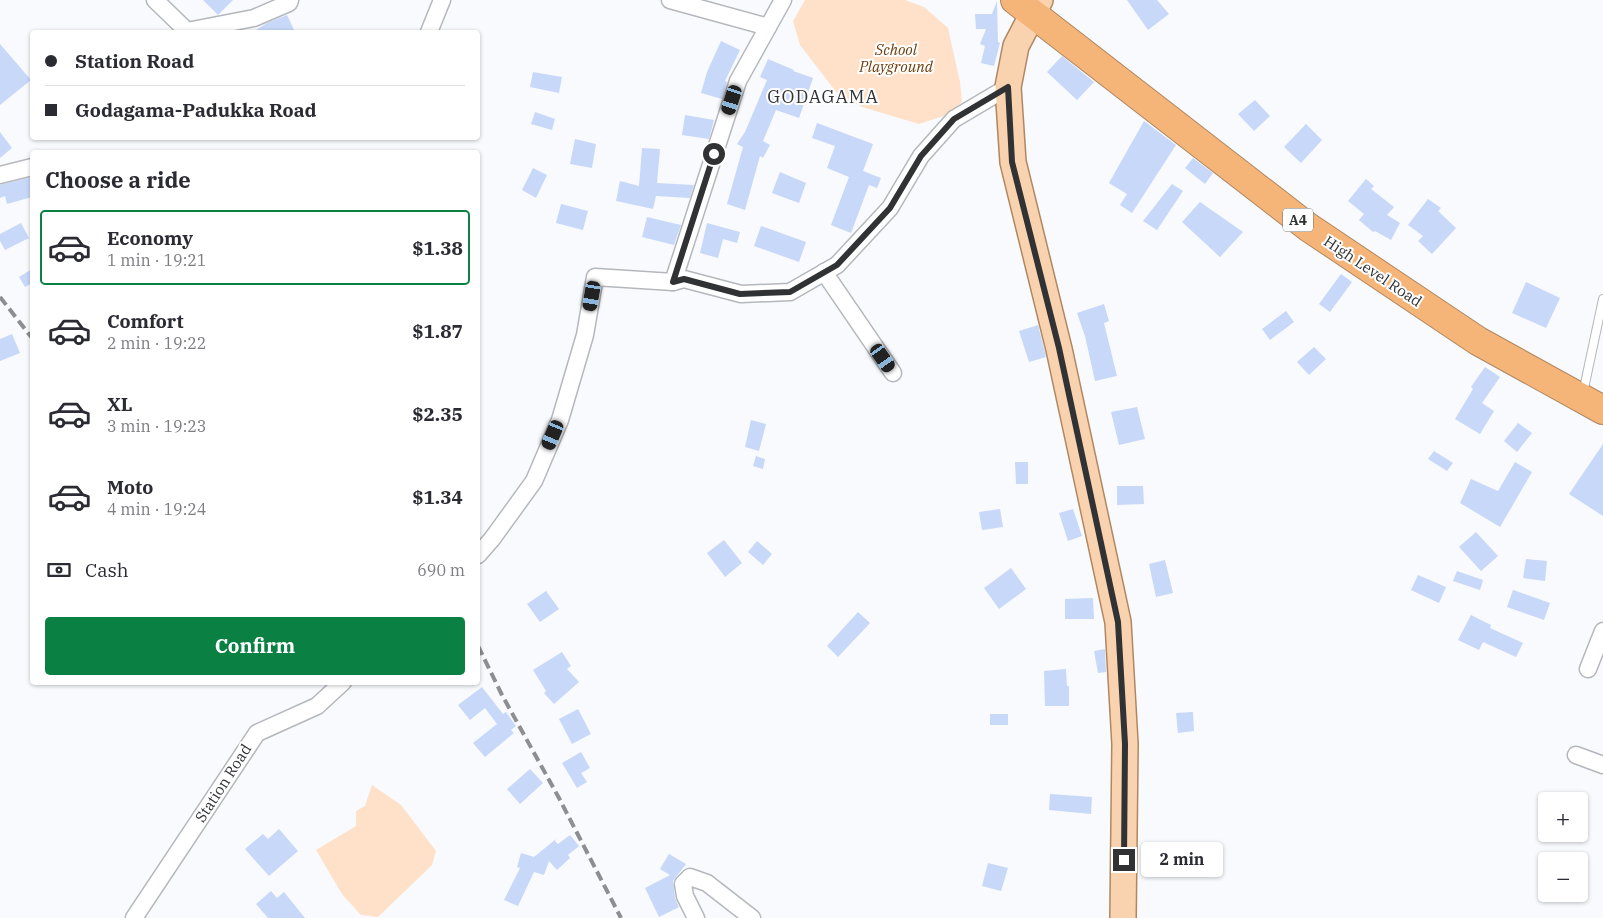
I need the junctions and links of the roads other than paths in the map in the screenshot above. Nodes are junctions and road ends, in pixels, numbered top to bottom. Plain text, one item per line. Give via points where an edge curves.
1 (155, 0) edge
2 (290, 0) edge
3 (442, 0) edge
4 (670, 0) edge
5 (783, 0) edge
6 (1029, 5) edge
7 (768, 27) junction
8 (186, 30) edge
9 (192, 30) edge
10 (430, 30) edge
11 (1008, 87) junction
12 (30, 168) edge
13 (0, 175) edge
14 (824, 272) junction
15 (673, 282) junction
16 (1603, 299) edge
17 (893, 373) dead end
18 (1593, 404) edge
19 (480, 553) edge
20 (1603, 631) edge
21 (1588, 668) dead end
22 (341, 685) edge
23 (1576, 755) dead end
24 (1603, 765) edge
25 (134, 918) edge
26 (696, 918) edge
27 (752, 918) edge
28 (1123, 918) edge

1 - 8 street
2 - 9 street via 290,3 254,18
3 - 10 street
4 - 7 street
5 - 7 street
6 - 11 main road
6 - 18 highway, High Level Road / A4 via 1308,227 1478,341
7 - 15 street via 738,81
11 - 14 street via 954,119 921,156 890,208 837,265
11 - 28 main road via 1012,162 1059,348 1118,622 1125,744
12 - 13 street
14 - 15 street via 790,292 740,294 684,279
14 - 17 street
15 - 19 street via 595,277 585,334 560,420 534,481
16 - 18 lane
20 - 21 street
22 - 25 street, Station Road via 318,706 257,733
23 - 24 street
26 - 27 street via 683,884 690,877 707,883

